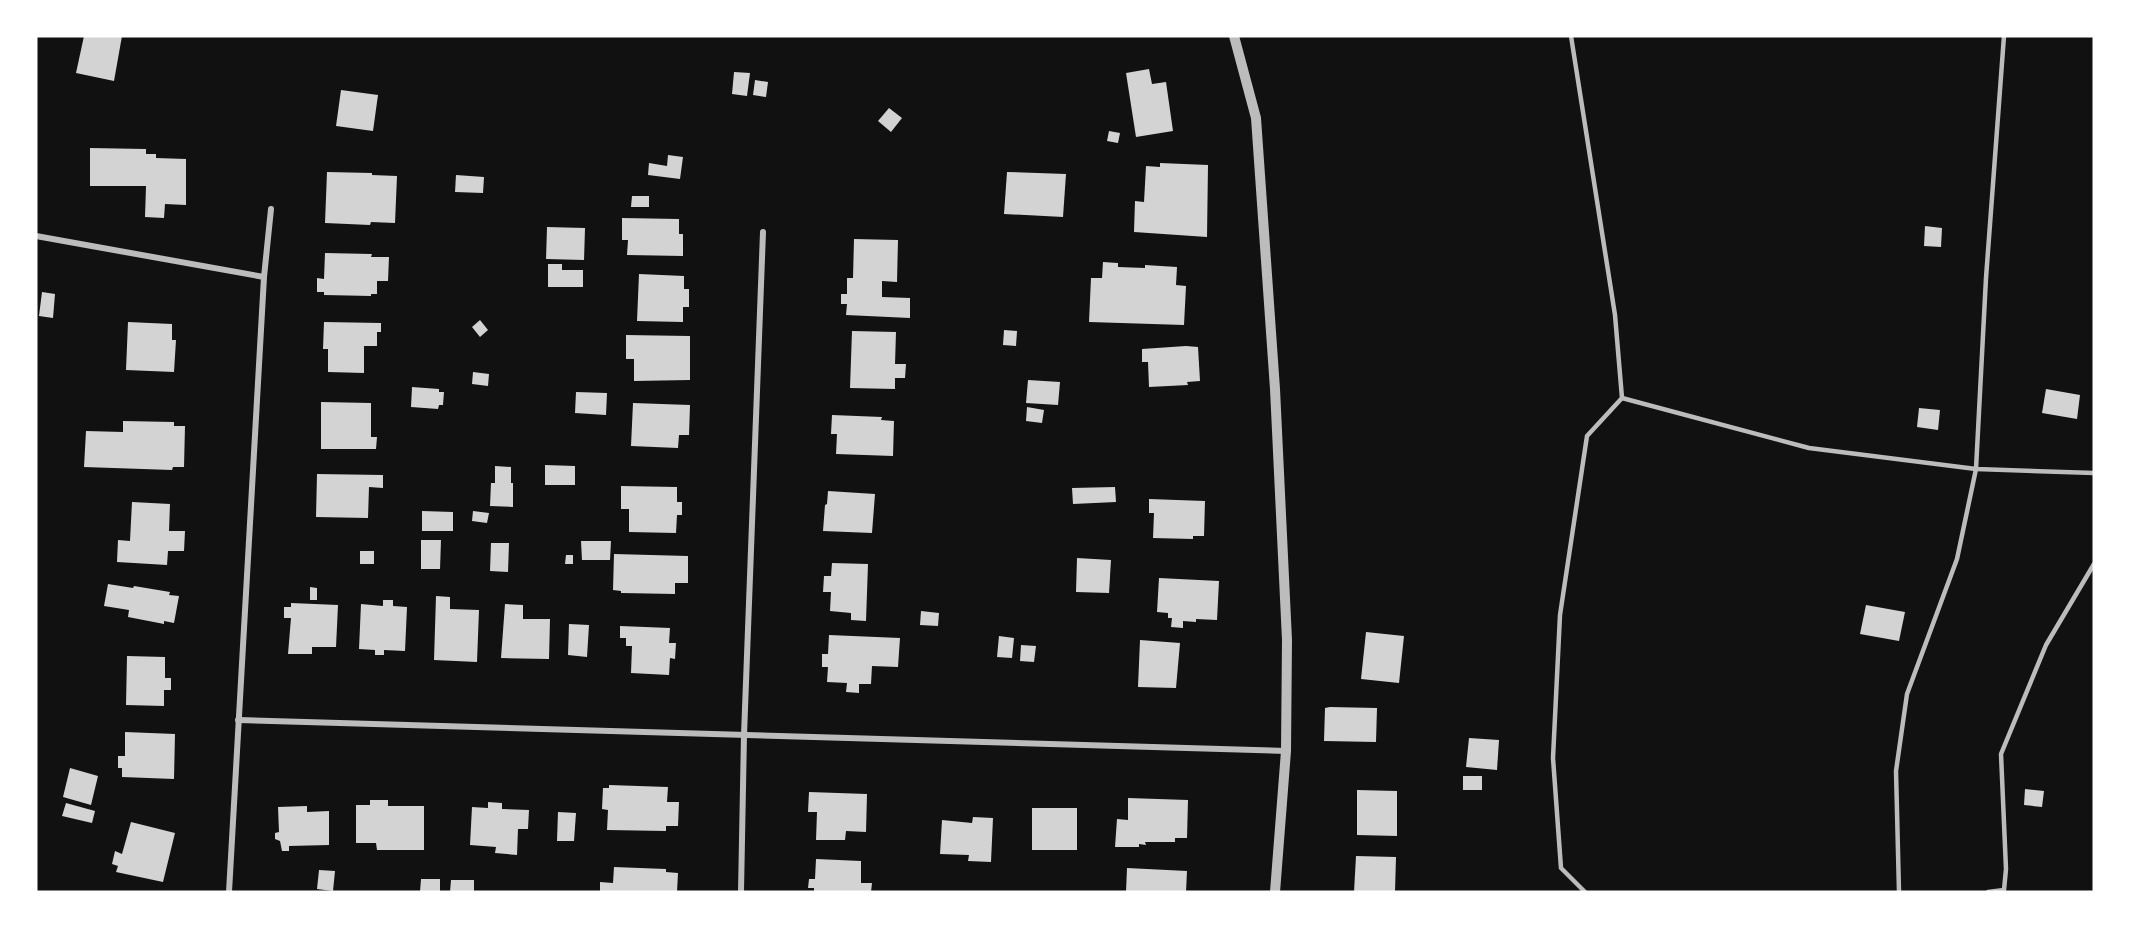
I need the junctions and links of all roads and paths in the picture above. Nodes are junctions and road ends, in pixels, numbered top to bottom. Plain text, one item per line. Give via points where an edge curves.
1 (1234, 36) edge
2 (1571, 36) edge
3 (2004, 36) edge
4 (271, 209) dead end
5 (763, 232) dead end
6 (36, 236) edge
7 (264, 278) junction
8 (1622, 398) junction
9 (1976, 469) junction
10 (2094, 473) edge
11 (2094, 564) edge
12 (238, 720) junction
13 (744, 735) junction
14 (1286, 751) junction
15 (229, 892) edge
16 (741, 892) edge
17 (1275, 892) edge
18 (1586, 892) edge
19 (1899, 892) edge
20 (1988, 892) edge

1 - 14 street via 1257,130 1287,640
2 - 8 lane via 1615,315
3 - 9 lane
4 - 7 street
5 - 13 street
6 - 7 street
7 - 12 street
8 - 9 lane via 1809,448
8 - 18 lane via 1587,436 1560,615 1553,758 1561,868
9 - 10 lane
9 - 19 lane via 1957,559 1907,694 1896,771
11 - 20 lane via 2046,645 2001,754 2006,869 2004,890
12 - 13 street
12 - 15 street
13 - 14 street
13 - 16 street
14 - 17 street

